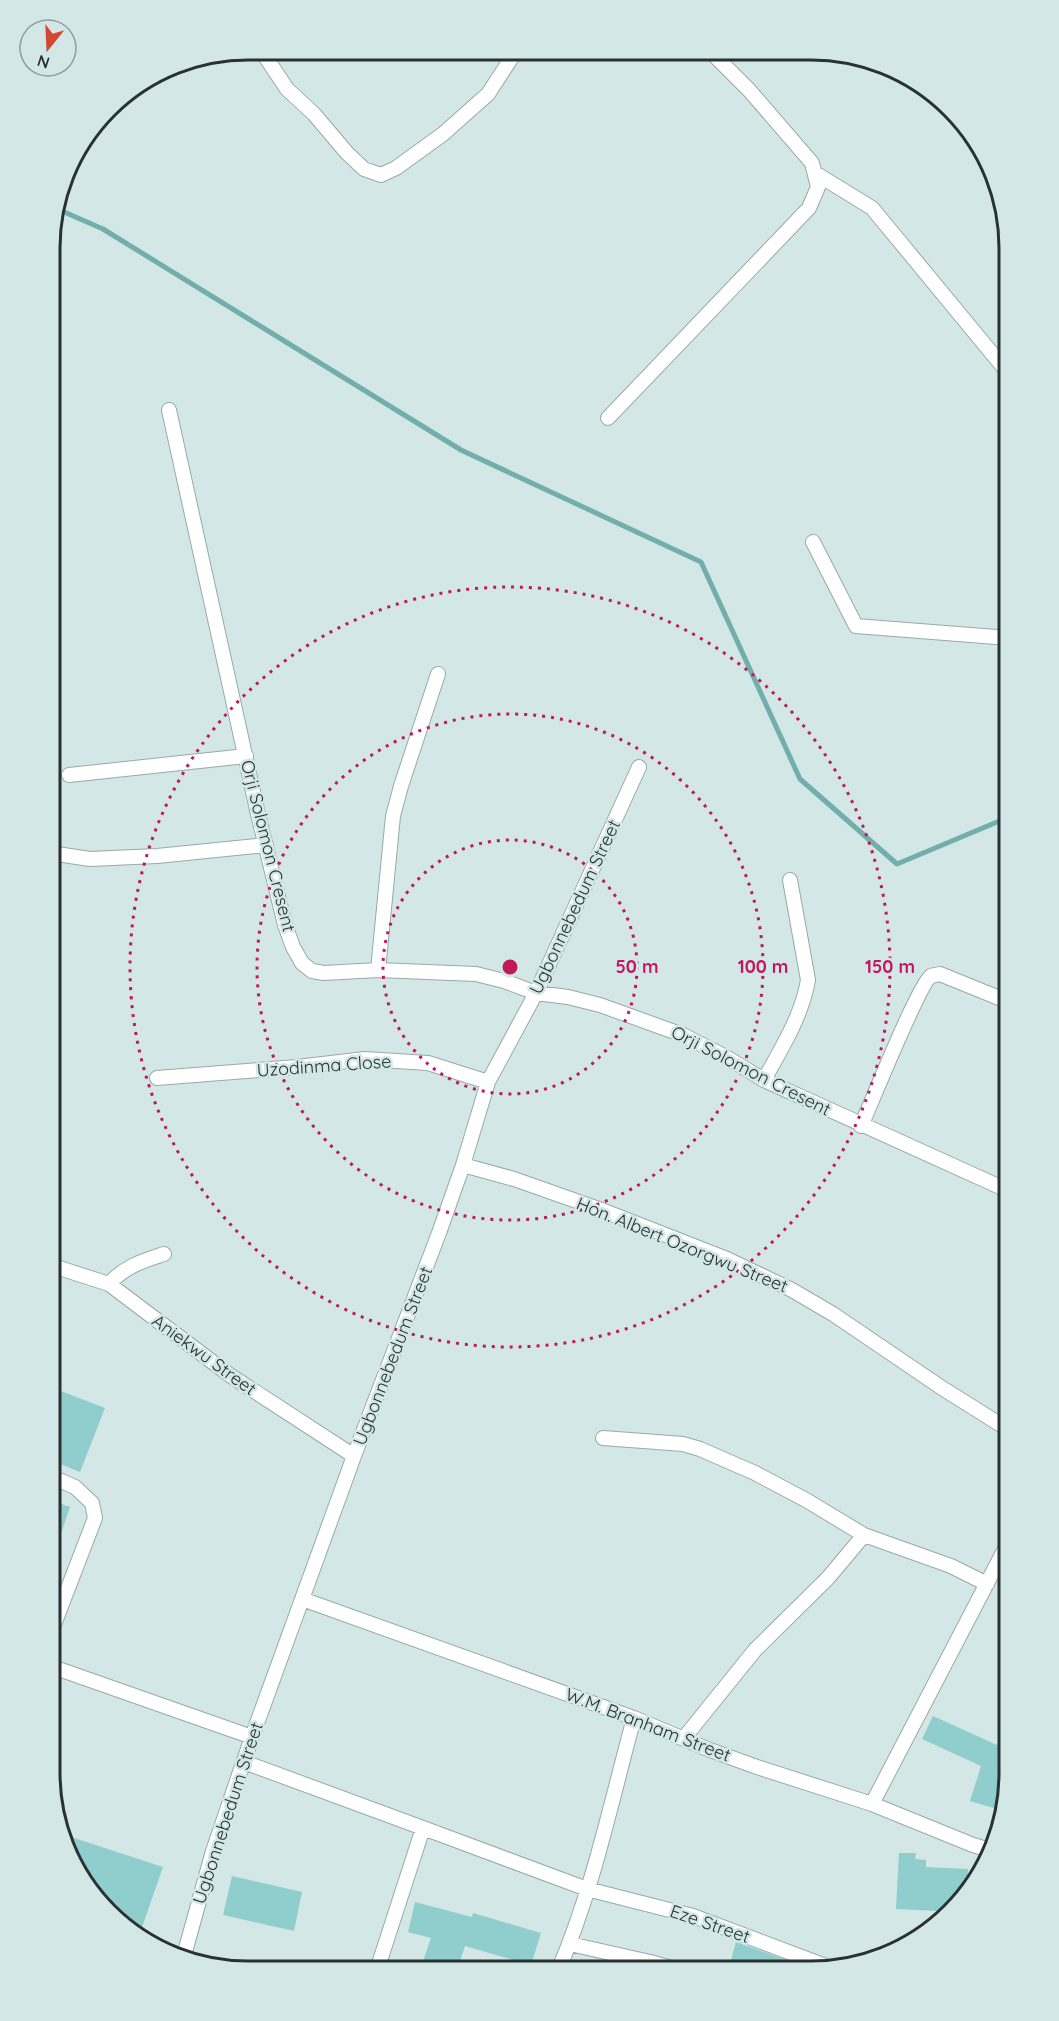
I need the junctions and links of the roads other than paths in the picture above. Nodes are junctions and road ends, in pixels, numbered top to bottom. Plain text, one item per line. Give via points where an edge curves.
1 (268, 60) edge
2 (510, 60) edge
3 (719, 60) edge
4 (815, 173) junction
5 (999, 361) edge
6 (169, 410) dead end
7 (608, 418) dead end
8 (813, 542) dead end
9 (999, 637) edge
10 (438, 674) dead end
11 (246, 756) junction
12 (639, 768) dead end
13 (69, 775) dead end
14 (266, 845) junction
15 (60, 854) edge
16 (790, 880) dead end
17 (378, 970) junction
18 (536, 993) junction
19 (999, 998) edge
20 (157, 1078) dead end
21 (764, 1080) junction
22 (488, 1082) junction
23 (861, 1126) junction
24 (463, 1165) junction
25 (999, 1187) edge
26 (164, 1254) dead end
27 (60, 1268) edge
28 (109, 1284) junction
29 (999, 1424) edge
30 (603, 1438) dead end
31 (354, 1456) junction
32 (60, 1480) edge
33 (864, 1535) junction
34 (999, 1561) edge
35 (987, 1584) junction
36 (302, 1599) junction
37 (60, 1609) edge
38 (60, 1670) edge
39 (634, 1718) junction
40 (252, 1737) junction
41 (684, 1738) junction
42 (244, 1762) junction
43 (872, 1804) junction
44 (423, 1828) junction
45 (983, 1848) edge
46 (587, 1889) junction
47 (570, 1944) junction
48 (185, 1950) edge
49 (380, 1961) edge
50 (562, 1961) edge
51 (646, 1961) edge
52 (812, 1961) edge

1 - 2 street via 287,89 347,153 364,169 381,175 424,148 488,94
3 - 4 street via 812,163
4 - 5 street via 872,208
4 - 7 street via 818,188 809,208
6 - 11 street, Orji Solomon Cresent
8 - 9 street via 856,626
10 - 17 street via 393,816
11 - 13 street
11 - 14 street, Orji Solomon Cresent
12 - 18 street, Ugbonnebedum Street
14 - 15 street via 157,856 90,859
14 - 17 street, Orji Solomon Cresent via 285,925 302,963 312,971 324,973
16 - 21 street via 808,980 798,1013
17 - 18 street, Orji Solomon Cresent via 476,974
18 - 21 street, Orji Solomon Cresent via 600,1005 683,1035
18 - 22 street, Ugbonnebedum Street
19 - 23 street via 940,974 931,976
20 - 22 street, Uzodinma Close via 365,1059 428,1063
21 - 23 street, Orji Solomon Cresent
22 - 24 street, Ugbonnebedum Street
23 - 25 street, Orji Solomon Cresent
24 - 29 street, Hon. Albert Ozorgwu Street via 599,1209 727,1259 792,1290
24 - 31 street, Ugbonnebedum Street
26 - 28 street via 120,1272
27 - 28 street, Aniekwu Street
28 - 31 street, Aniekwu Street via 231,1376
30 - 33 street via 683,1444 700,1449 755,1473
31 - 36 street, Ugbonnebedum Street
32 - 37 street via 75,1487 92,1503 95,1518
33 - 35 street via 951,1566
33 - 41 street via 828,1578 754,1650
34 - 35 street
35 - 43 street
36 - 39 street, W.M. Branham Street
36 - 40 street, Ugbonnebedum Street
38 - 40 street
39 - 41 street, W.M. Branham Street
39 - 46 street
40 - 42 street, Ugbonnebedum Street
41 - 43 street, W.M. Branham Street via 757,1767
42 - 44 street, Eze Street
42 - 48 street, Ugbonnebedum Street via 213,1851
43 - 45 street, W.M. Branham Street
44 - 46 street, Eze Street
44 - 49 street
46 - 47 street
46 - 52 street, Eze Street via 693,1916
47 - 50 street
47 - 51 street

